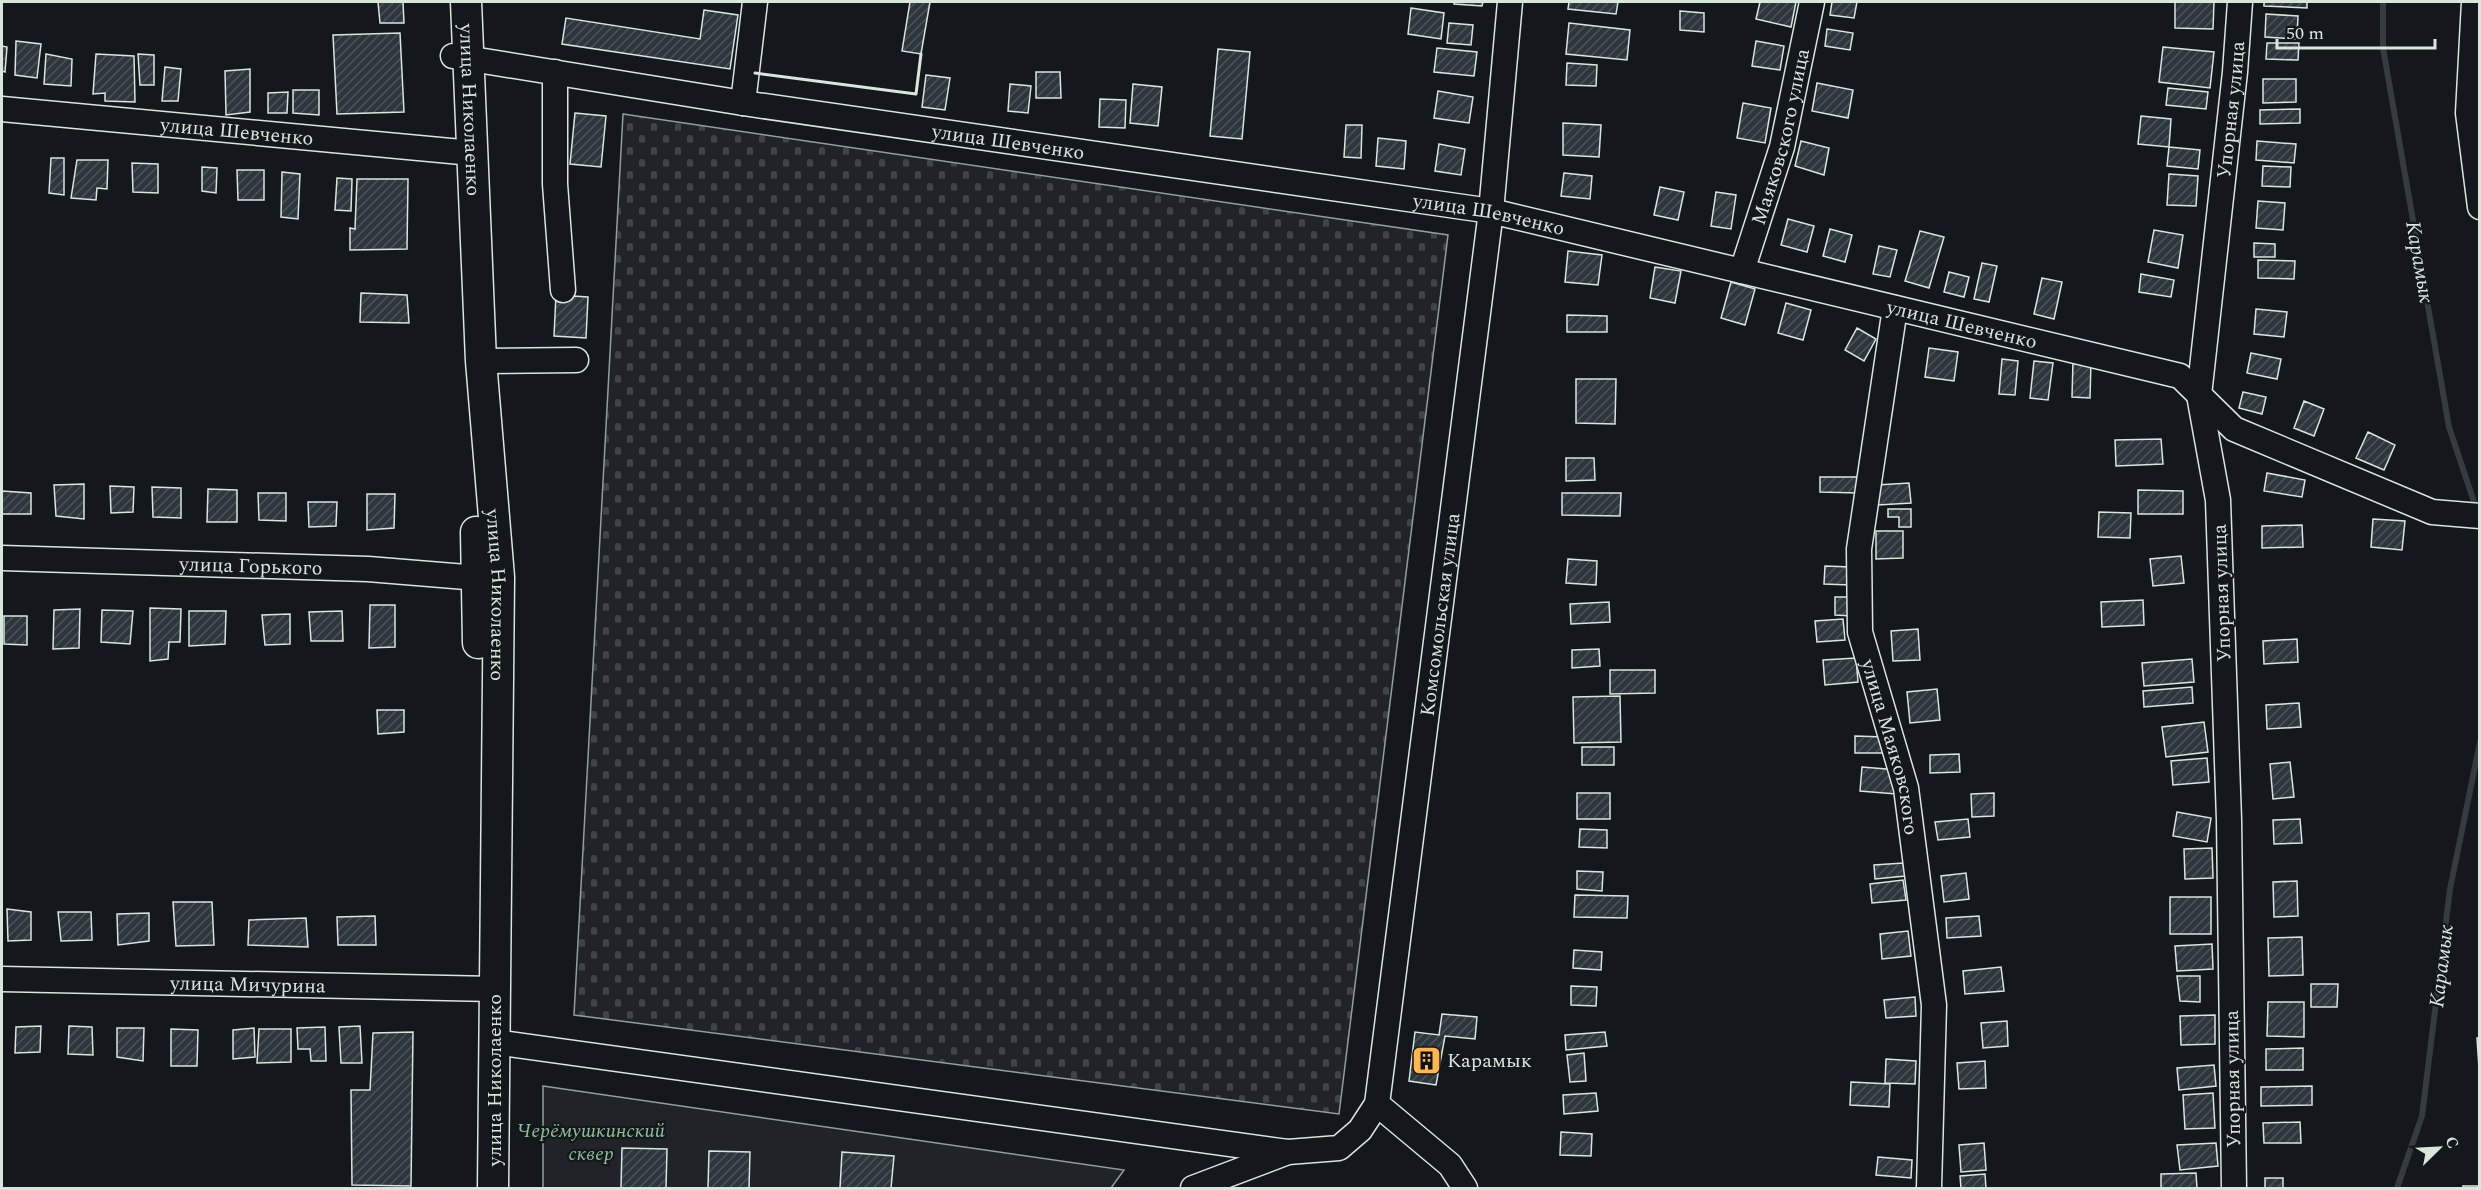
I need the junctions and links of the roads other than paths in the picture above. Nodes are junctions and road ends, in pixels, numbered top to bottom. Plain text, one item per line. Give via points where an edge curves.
1 (451, 2) edge
2 (466, 2) edge
3 (755, 2) edge
4 (1510, 2) edge
5 (1812, 2) edge
6 (2240, 2) edge
7 (2474, 2) edge
8 (461, 57) junction
9 (555, 72) junction
10 (742, 103) junction
11 (2, 109) edge
12 (464, 152) junction
13 (2480, 207) edge
14 (1491, 211) junction
15 (1742, 271) junction
16 (563, 290) dead end
17 (1895, 308) junction
18 (576, 360) dead end
19 (481, 361) junction
20 (2199, 395) junction
21 (2480, 516) edge
22 (2, 558) edge
23 (489, 578) junction
24 (2, 979) edge
25 (488, 989) junction
26 (494, 1042) junction
27 (1377, 1104) junction
28 (1288, 1152) junction
29 (478, 1188) edge
30 (493, 1188) edge
31 (1193, 1188) edge
32 (1465, 1188) edge
33 (1929, 1188) edge
34 (2234, 1188) edge

1 - 8 main road, улица Николаенко
2 - 8 main road, улица Николаенко
3 - 10 street
4 - 14 street, Комсомольская улица
5 - 15 street, Маяковского улица via 1782,147
6 - 20 street, Упорная улица
7 - 13 street via 2468,113
8 - 9 street, улица Шевченко
8 - 12 main road, улица Николаенко
9 - 10 street, улица Шевченко
9 - 16 street via 555,184
10 - 14 street, улица Шевченко
11 - 12 street, улица Шевченко
12 - 19 main road, улица Николаенко
12 - 23 main road, улица Николаенко
14 - 15 street, улица Шевченко
14 - 27 street, Комсомольская улица
15 - 17 street, улица Шевченко
17 - 20 street, улица Шевченко via 2180,376
17 - 33 street, улица Маяковского via 1859,549 1860,632 1906,788 1934,1005
18 - 19 street
19 - 23 main road, улица Николаенко
20 - 21 street, улица Шевченко via 2234,429 2432,512
20 - 34 street, Упорная улица via 2218,500 2229,820
22 - 23 street, улица Горького via 368,569
23 - 25 main road, улица Николаенко
24 - 25 street, улица Мичурина
25 - 26 main road, улица Николаенко
25 - 29 main road, улица Николаенко
26 - 28 street
26 - 30 main road, улица Николаенко
27 - 28 street via 1360,1130 1339,1148
27 - 32 street via 1450,1165
28 - 31 street

